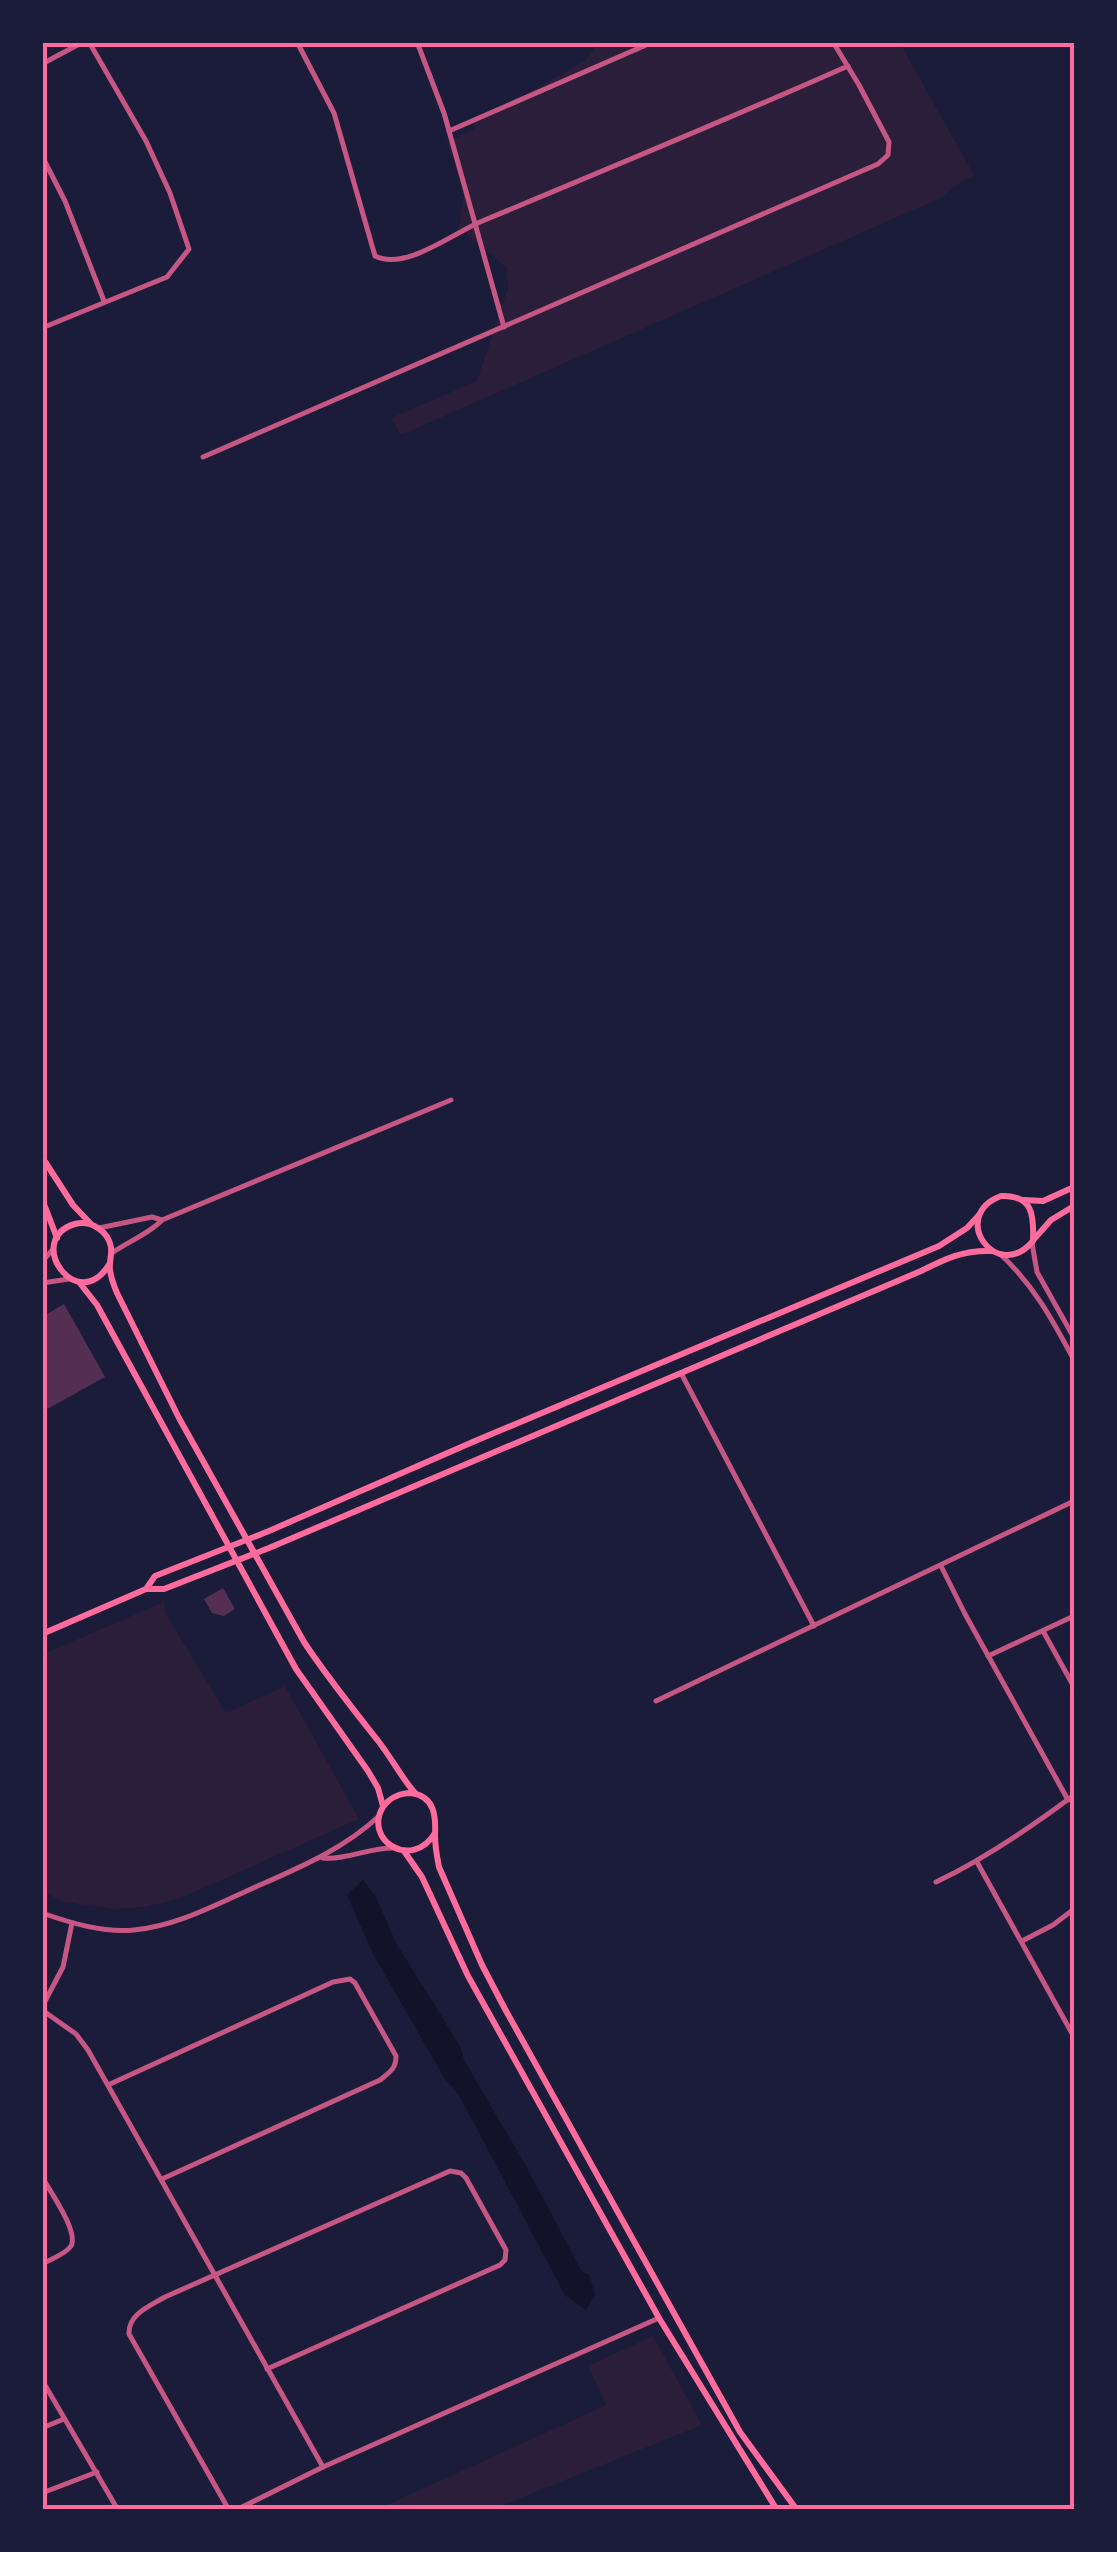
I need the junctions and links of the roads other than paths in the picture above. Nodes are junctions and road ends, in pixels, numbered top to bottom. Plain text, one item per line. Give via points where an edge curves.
1 (86, 42) edge
2 (298, 42) edge
3 (417, 42) edge
4 (833, 42) edge
5 (648, 43) edge
6 (42, 64) edge
7 (848, 66) junction
8 (449, 131) junction
9 (42, 156) edge
10 (475, 224) junction
11 (104, 301) junction
12 (504, 327) junction
13 (42, 328) edge
14 (202, 458) dead end
15 (451, 1100) dead end
16 (42, 1157) edge
17 (1074, 1187) edge
18 (42, 1199) edge
19 (1022, 1200) junction
20 (1074, 1206) edge
21 (979, 1215) junction
22 (162, 1220) junction
23 (91, 1224) junction
24 (99, 1228) junction
25 (58, 1238) junction
26 (1033, 1241) junction
27 (54, 1246) junction
28 (995, 1252) junction
29 (112, 1253) junction
30 (42, 1262) edge
31 (110, 1263) junction
32 (70, 1279) junction
33 (79, 1281) junction
34 (42, 1283) edge
35 (1074, 1338) edge
36 (1074, 1360) edge
37 (682, 1373) junction
38 (1073, 1501) edge
39 (247, 1540) junction
40 (228, 1547) junction
41 (255, 1554) junction
42 (236, 1561) junction
43 (940, 1566) junction
44 (146, 1589) junction
45 (1074, 1616) edge
46 (814, 1626) junction
47 (1043, 1631) junction
48 (42, 1634) edge
49 (988, 1656) junction
50 (1074, 1687) edge
51 (656, 1700) dead end
52 (416, 1794) junction
53 (1074, 1796) edge
54 (1068, 1800) junction
55 (383, 1807) junction
56 (379, 1816) junction
57 (435, 1832) junction
58 (395, 1848) junction
59 (404, 1851) junction
60 (320, 1858) junction
61 (977, 1862) junction
62 (936, 1882) dead end
63 (1074, 1909) edge
64 (42, 1913) edge
65 (72, 1923) junction
66 (1022, 1940) junction
67 (42, 2009) edge
68 (1074, 2037) edge
69 (108, 2086) junction
70 (42, 2177) edge
71 (162, 2179) junction
72 (42, 2264) edge
73 (214, 2276) junction
74 (660, 2318) junction
75 (267, 2369) junction
76 (42, 2380) edge
77 (64, 2419) junction
78 (42, 2428) edge
79 (323, 2467) junction
80 (96, 2472) junction
81 (42, 2493) edge
82 (118, 2510) edge
83 (229, 2510) edge
84 (236, 2510) edge
85 (777, 2510) edge
86 (797, 2510) edge

1 - 6 street
1 - 11 street via 146,141 190,249 167,277
2 - 10 street via 334,114 376,256 387,262 413,256
3 - 8 street
4 - 7 street
5 - 8 street
7 - 10 street
7 - 12 street via 890,142 878,164
8 - 10 street
9 - 11 street
10 - 12 street
11 - 13 street
12 - 14 street
15 - 22 street
16 - 23 main road
17 - 19 main road via 1043,1201
18 - 25 main road
19 - 21 main road via 1001,1196
19 - 26 main road via 1032,1212
20 - 26 main road
21 - 28 main road via 979,1235
21 - 39 main road via 939,1246
22 - 24 street
22 - 29 street
23 - 24 main road
23 - 25 main road via 72,1225
24 - 29 main road
25 - 27 main road
26 - 28 main road via 1017,1253
26 - 35 street via 1037,1272
27 - 30 street
27 - 32 main road via 56,1265
28 - 36 street via 1040,1298
28 - 37 main road via 945,1258
29 - 31 main road
31 - 33 main road via 98,1277
31 - 39 main road via 117,1293
32 - 33 main road
32 - 34 street
33 - 40 main road
37 - 41 main road
37 - 46 street
38 - 43 street
39 - 40 main road
39 - 41 main road
40 - 42 main road
40 - 44 main road via 155,1576
41 - 42 main road
41 - 52 main road via 323,1672
42 - 44 main road via 164,1589
42 - 55 main road via 296,1669 373,1779
43 - 46 street
43 - 49 street
44 - 48 main road
45 - 47 street
46 - 51 street
47 - 49 street
47 - 50 street
49 - 54 street
52 - 55 main road via 397,1795
52 - 57 main road via 436,1814
53 - 54 street
54 - 61 street
55 - 56 main road
56 - 58 main road via 382,1835
56 - 60 street
57 - 59 main road via 423,1847
57 - 86 main road via 439,1867 505,2010 740,2432
58 - 59 main road
58 - 60 street
59 - 74 main road
60 - 65 street via 161,1926 131,1931
61 - 62 street
61 - 66 street
63 - 66 street
64 - 65 street
65 - 67 street
66 - 68 street
67 - 69 street via 76,2034
69 - 71 street
69 - 71 street via 332,1982 355,1984 396,2056 391,2072
70 - 72 street via 73,2240
71 - 73 street
73 - 75 street
73 - 75 street via 450,2171 466,2178 506,2250 500,2266
73 - 83 street via 165,2297 128,2328
74 - 79 street
74 - 85 main road
75 - 79 street
76 - 77 street
77 - 78 street
77 - 80 street
79 - 84 street
80 - 81 street
80 - 82 street

